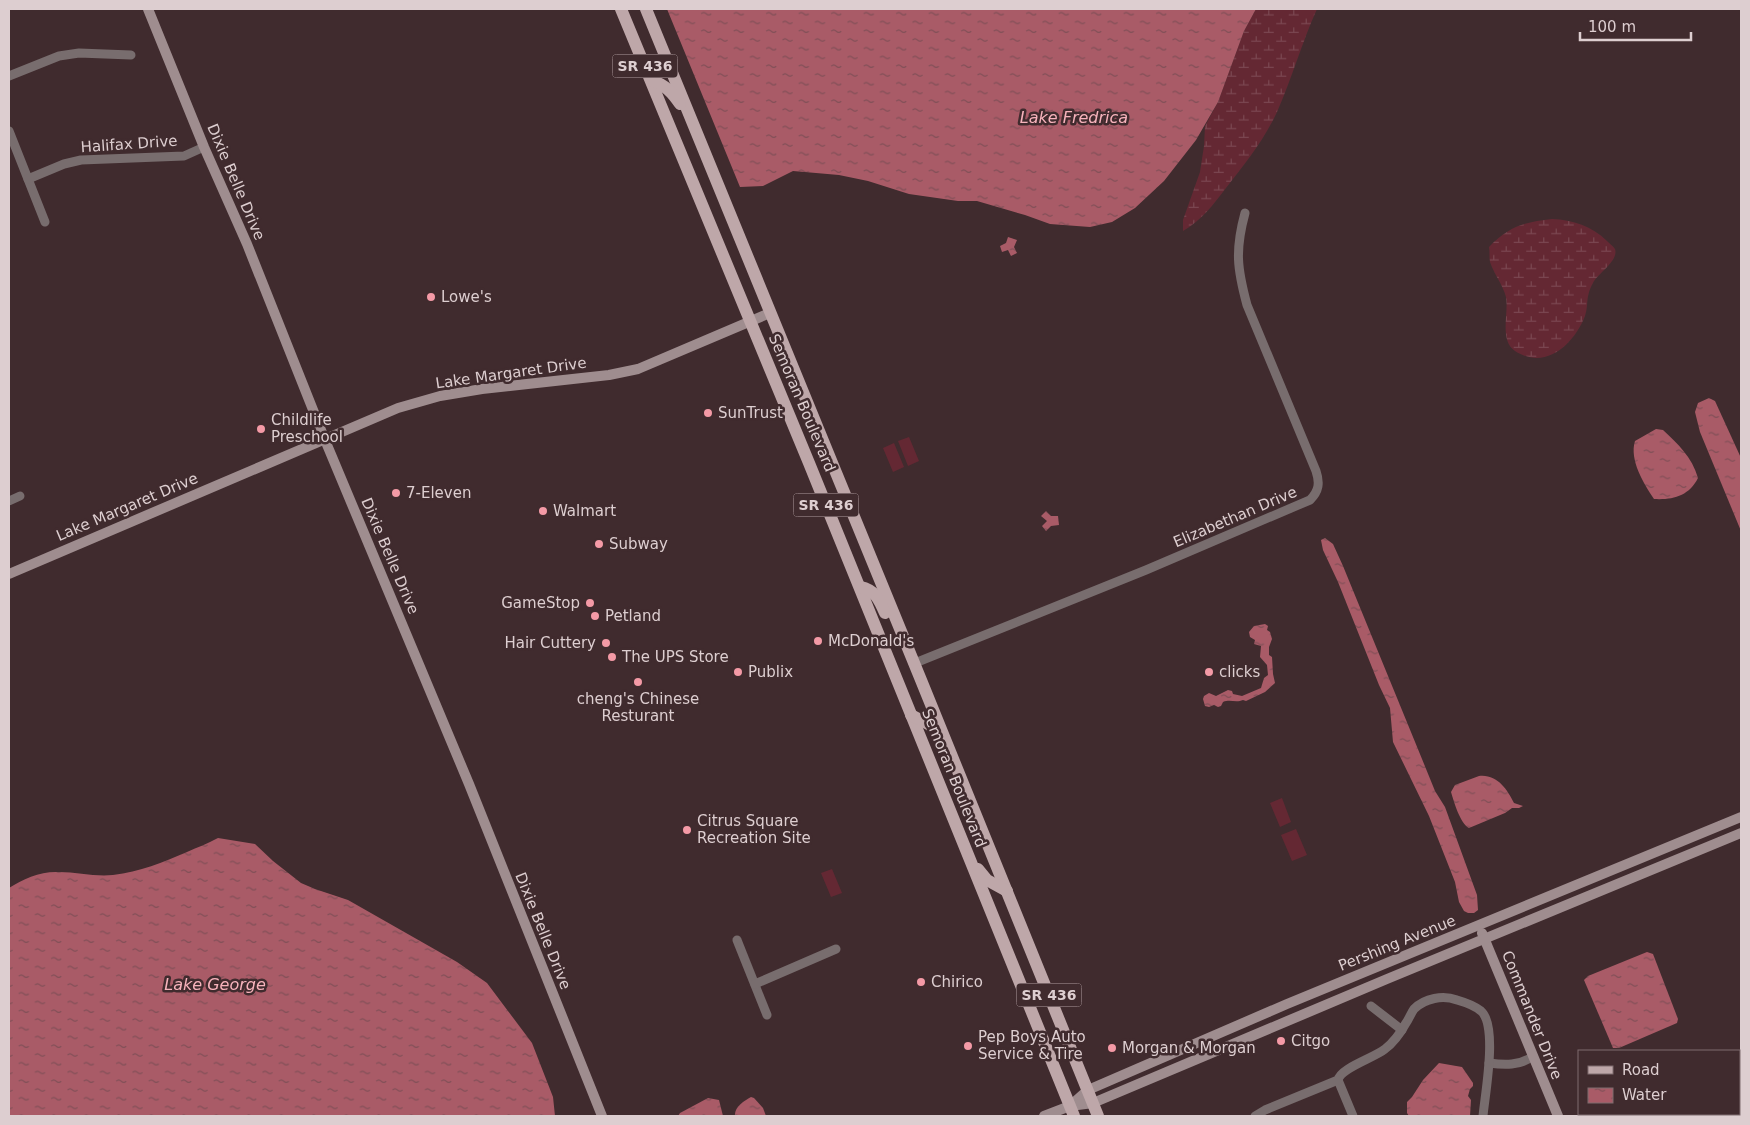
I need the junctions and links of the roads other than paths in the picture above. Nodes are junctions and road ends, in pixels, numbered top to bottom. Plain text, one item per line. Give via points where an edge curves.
1 (148, 9) edge
2 (621, 9) edge
3 (646, 9) edge
4 (131, 55) dead end
5 (9, 76) edge
6 (651, 80) junction
7 (695, 127) junction
8 (9, 131) edge
9 (204, 147) junction
10 (28, 179) junction
11 (1245, 213) dead end
12 (45, 222) dead end
13 (770, 313) junction
14 (750, 322) junction
15 (325, 440) junction
16 (20, 496) dead end
17 (9, 501) edge
18 (9, 574) edge
19 (860, 587) junction
20 (907, 644) junction
21 (914, 663) junction
22 (911, 715) junction
23 (948, 746) junction
24 (1741, 817) edge
25 (1741, 833) edge
26 (970, 859) junction
27 (1007, 890) junction
28 (1479, 926) junction
29 (1463, 932) junction
30 (1485, 939) junction
31 (737, 940) dead end
32 (1468, 946) junction
33 (836, 949) dead end
34 (755, 984) junction
35 (1372, 1006) dead end
36 (767, 1015) dead end
37 (1402, 1030) junction
38 (1533, 1056) junction
39 (1489, 1063) junction
40 (1338, 1080) junction
41 (1088, 1090) junction
42 (1093, 1103) junction
43 (1072, 1111) edge
44 (602, 1116) edge
45 (1044, 1116) edge
46 (1098, 1116) edge
47 (1255, 1116) edge
48 (1353, 1116) edge
49 (1483, 1116) edge
50 (1558, 1116) edge

1 - 9 street, Dixie Belle Drive
2 - 6 main road, Semoran Boulevard / SR 436
3 - 7 main road, Semoran Boulevard / SR 436
4 - 5 street via 79,53 59,56
6 - 7 main road via 671,91
6 - 14 main road, Semoran Boulevard / SR 436
7 - 13 main road, Semoran Boulevard / SR 436
8 - 10 street
9 - 10 street, Halifax Drive via 184,156 81,160
9 - 15 street, Dixie Belle Drive
10 - 12 street
11 - 21 street, Elizabethan Drive via 1239,235 1239,276 1247,305 1316,471 1319,480 1314,496 1146,570
13 - 14 street, Lake Margaret Drive
13 - 20 main road, Semoran Boulevard / SR 436
14 - 15 street, Lake Margaret Drive via 638,369 440,396 398,408
14 - 19 main road, Semoran Boulevard / SR 436
15 - 18 street, Lake Margaret Drive
15 - 44 street, Dixie Belle Drive via 465,775
16 - 17 street
19 - 20 main road via 870,589 878,598 894,637
19 - 22 main road, Semoran Boulevard / SR 436
20 - 21 main road, Semoran Boulevard / SR 436
21 - 23 main road, Semoran Boulevard / SR 436
22 - 23 main road via 930,725
22 - 26 main road, Semoran Boulevard / SR 436
23 - 27 main road, Semoran Boulevard / SR 436
24 - 28 street, Pershing Avenue
25 - 30 street, Pershing Avenue
26 - 27 main road via 987,880
26 - 43 main road, Semoran Boulevard / SR 436
27 - 41 main road, Semoran Boulevard / SR 436
28 - 29 street, Pershing Avenue
28 - 30 street, Commander Drive
29 - 32 street
29 - 41 street, Pershing Avenue
30 - 32 street, Pershing Avenue
30 - 38 street, Commander Drive
31 - 34 street
32 - 42 street, Pershing Avenue
33 - 34 street
34 - 36 street
35 - 37 street
37 - 39 street via 1414,1009 1426,1002 1448,997 1465,1003 1481,1011 1485,1017 1490,1039
37 - 40 street via 1386,1049 1343,1071
38 - 39 street via 1515,1064
38 - 50 street, Commander Drive
39 - 49 street
40 - 47 street
40 - 48 street
41 - 42 main road, Semoran Boulevard / SR 436
41 - 43 street, Pershing Avenue
42 - 43 street, Pershing Avenue
42 - 46 main road, Semoran Boulevard / SR 436
43 - 45 street, Pershing Avenue

